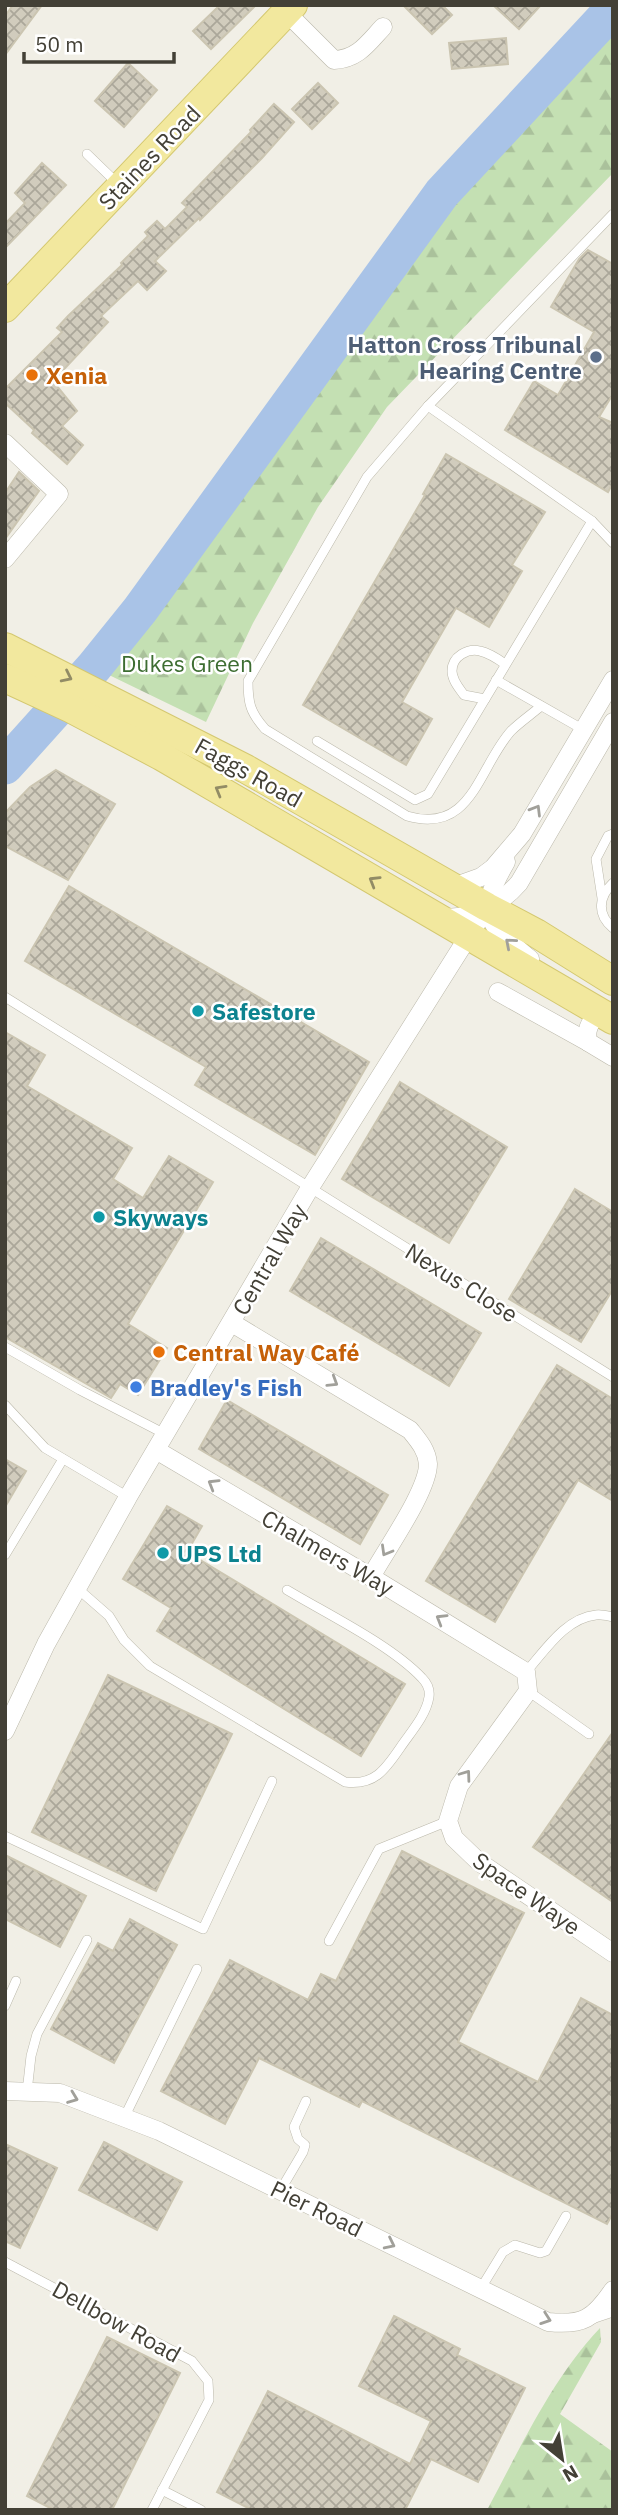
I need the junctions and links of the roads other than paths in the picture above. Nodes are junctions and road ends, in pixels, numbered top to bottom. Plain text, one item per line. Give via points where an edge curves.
1 (290, 8) edge
2 (383, 27) dead end
3 (87, 154) dead end
4 (120, 187) junction
5 (613, 214) edge
6 (5, 308) edge
7 (428, 406) junction
8 (5, 443) edge
9 (592, 521) junction
10 (613, 543) edge
11 (5, 559) edge
12 (5, 648) edge
13 (505, 664) junction
14 (5, 678) edge
15 (496, 680) junction
16 (613, 680) edge
17 (485, 699) junction
18 (541, 706) junction
19 (613, 722) edge
20 (584, 730) junction
21 (317, 741) dead end
22 (352, 830) junction
23 (522, 834) junction
24 (613, 834) edge
25 (519, 883) junction
26 (613, 883) edge
27 (453, 887) junction
28 (602, 898) junction
29 (473, 920) junction
30 (613, 928) edge
31 (536, 933) junction
32 (613, 981) edge
33 (498, 992) dead end
34 (5, 997) edge
35 (597, 1011) edge
36 (588, 1042) junction
37 (613, 1057) edge
38 (311, 1186) junction
39 (232, 1323) junction
40 (5, 1347) edge
41 (613, 1377) edge
42 (5, 1405) edge
43 (161, 1442) junction
44 (63, 1459) junction
45 (128, 1497) junction
46 (5, 1555) edge
47 (371, 1577) junction
48 (77, 1588) junction
49 (287, 1590) dead end
50 (613, 1617) edge
51 (527, 1681) junction
52 (5, 1731) edge
53 (589, 1734) dead end
54 (272, 1781) dead end
55 (448, 1821) junction
56 (5, 1836) edge
57 (87, 1940) dead end
58 (329, 1941) dead end
59 (613, 1953) edge
60 (197, 1969) dead end
61 (16, 1981) dead end
62 (5, 2006) edge
63 (5, 2091) edge
64 (27, 2092) junction
65 (306, 2101) dead end
66 (124, 2118) junction
67 (280, 2190) junction
68 (566, 2216) dead end
69 (5, 2262) edge
70 (481, 2288) junction
71 (613, 2290) edge
72 (613, 2312) edge
73 (584, 2322) junction
74 (162, 2490) junction
75 (152, 2510) edge
76 (201, 2510) edge

1 - 2 street via 334,60 347,60
1 - 4 main road, Staines Road
3 - 4 lane
4 - 6 main road, Staines Road
5 - 7 lane
7 - 9 lane
7 - 18 lane via 368,477 248,681 253,715 265,729 407,816 422,820 459,810 511,731
8 - 11 street via 59,494
9 - 10 lane
9 - 13 lane
12 -> 22 main road, Faggs Road via 174,731
13 - 15 lane
13 - 17 lane via 479,650 456,659 452,670 456,684 464,695
29 -> 14 main road, Faggs Road via 433,916 161,757
15 - 17 lane
15 - 18 lane
16 - 20 street
17 - 21 lane via 428,794 415,800
18 - 20 lane
19 - 25 street
23 -> 20 street
22 - 27 main road, Faggs Road
22 - 29 main road via 398,869
23 - 27 street via 493,868
23 - 29 street
24 - 28 lane via 596,859
25 - 29 street
25 - 31 street, Faggs Road via 522,913
26 - 28 lane
27 - 29 main road, Faggs Road
28 - 30 lane via 602,915
29 - 31 main road, Faggs Road
35 -> 29 main road, Faggs Road
29 - 38 street, Central Way
31 - 32 main road, Faggs Road
33 - 36 street
34 - 38 lane, Nexus Close
35 - 36 street via 586,1033
36 - 37 street
38 - 39 street, Central Way
38 - 41 lane, Nexus Close
39 - 43 street, Central Way
39 -> 47 street via 410,1430 424,1446 428,1464 422,1488
40 - 43 lane
42 - 44 lane via 45,1448
43 - 45 street, Central Way
47 -> 43 street, Chalmers Way
44 - 45 lane
44 - 46 lane
45 - 48 street, Central Way
51 -> 47 street, Chalmers Way via 499,1654
48 - 49 lane via 108,1616 150,1666 345,1782 360,1784 375,1778 424,1713 427,1685 394,1654
48 - 52 street, Central Way
50 - 51 lane via 596,1615 577,1621 561,1633
51 - 53 lane
55 -> 51 street via 458,1786
54 - 56 lane via 204,1929
55 - 58 lane via 379,1849
55 - 59 street, Space Waye via 454,1838 479,1862
57 - 64 lane via 37,2034
60 - 66 lane
61 - 62 lane
63 - 64 street, Pier Road
64 -> 66 street, Pier Road via 60,2094
65 - 67 lane via 294,2127 305,2145
66 - 67 street, Pier Road
67 -> 70 street, Pier Road
68 - 70 lane via 546,2251 515,2245 503,2252
69 - 74 lane, Dellbow Road via 192,2361 208,2381 209,2400
70 -> 73 street, Pier Road via 548,2322
71 - 73 street
72 - 73 lane
74 - 75 lane, Dellbow Road
74 - 76 lane

